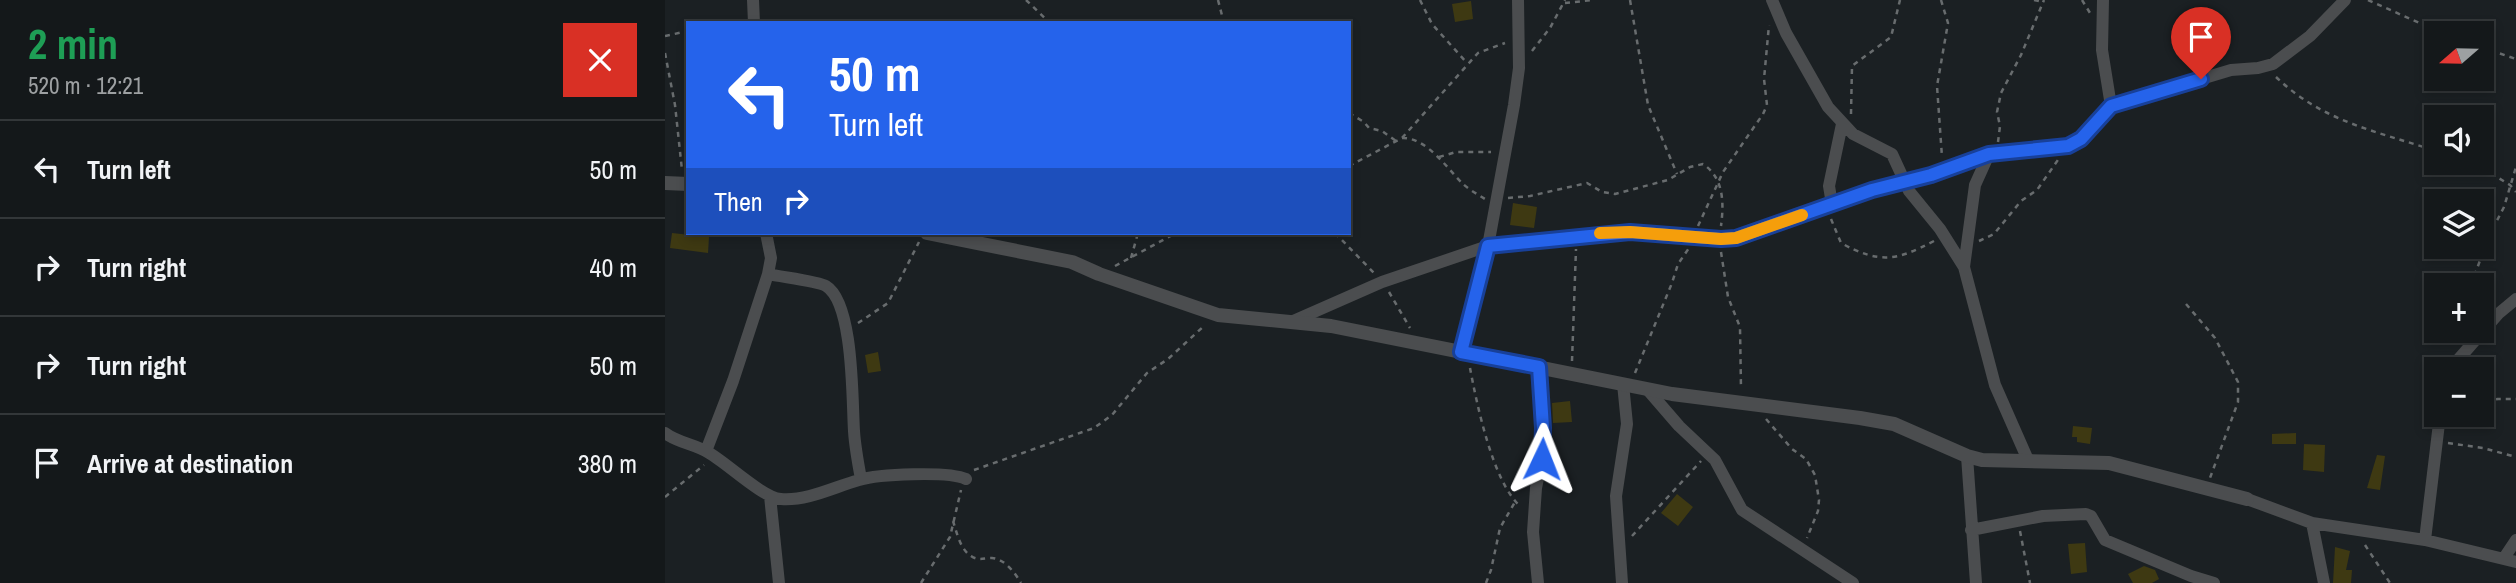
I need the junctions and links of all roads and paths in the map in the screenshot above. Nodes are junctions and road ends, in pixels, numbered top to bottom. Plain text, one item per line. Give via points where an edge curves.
1 (753, 0) edge
2 (1026, 0) edge
3 (1218, 0) edge
4 (1420, 0) edge
5 (1518, 0) edge
6 (1593, 0) edge
7 (1630, 0) edge
8 (1772, 0) edge
9 (1900, 0) edge
10 (1941, 0) edge
11 (2034, 0) edge
12 (2103, 0) edge
13 (2345, 0) edge
14 (2368, 0) edge
15 (1564, 1) edge
16 (2044, 1) edge
17 (754, 21) edge
18 (1048, 21) edge
19 (1223, 21) edge
20 (1769, 24) dead end
21 (2424, 24) edge
22 (686, 31) edge
23 (665, 36) edge
24 (1520, 37) junction
25 (2494, 51) edge
26 (665, 53) edge
27 (2516, 58) edge
28 (1519, 63) junction
29 (1467, 64) junction
30 (2265, 67) junction
31 (2111, 106) junction
32 (1351, 114) edge
33 (1847, 120) junction
34 (1402, 138) junction
35 (1396, 141) junction
36 (2068, 146) junction
37 (2424, 147) edge
38 (1505, 152) junction
39 (1993, 153) junction
40 (1438, 158) junction
41 (1351, 165) edge
42 (2516, 167) edge
43 (1942, 171) junction
44 (1677, 174) junction
45 (2494, 175) edge
46 (1718, 181) junction
47 (1905, 181) junction
48 (665, 183) edge
49 (685, 184) edge
50 (2510, 185) junction
51 (2516, 192) edge
52 (1497, 202) junction
53 (1829, 205) junction
54 (766, 235) edge
55 (1137, 235) edge
56 (1172, 235) edge
57 (1337, 235) edge
58 (1576, 236) junction
59 (1694, 236) junction
60 (1945, 236) junction
61 (923, 237) edge
62 (1719, 239) junction
63 (1488, 246) junction
64 (1966, 247) junction
65 (1131, 258) junction
66 (1964, 267) junction
67 (2475, 273) edge
68 (768, 274) junction
69 (1099, 274) junction
70 (1382, 282) junction
71 (2516, 299) edge
72 (2186, 304) dead end
73 (1214, 314) junction
74 (1291, 322) junction
75 (845, 330) junction
76 (1417, 343) junction
77 (1464, 352) junction
78 (2460, 357) edge
79 (1539, 367) junction
80 (1570, 375) junction
81 (1626, 385) junction
82 (1647, 389) junction
83 (2516, 399) edge
84 (2494, 402) edge
85 (1747, 403) junction
86 (2439, 427) edge
87 (665, 433) edge
88 (2438, 441) junction
89 (711, 454) junction
90 (1708, 454) junction
91 (1967, 456) junction
92 (2516, 457) edge
93 (2028, 460) junction
94 (861, 479) junction
95 (966, 479) junction
96 (2205, 486) junction
97 (770, 496) junction
98 (665, 497) edge
99 (2247, 499) joint
100 (1515, 502) junction
101 (1534, 512) junction
102 (2018, 520) junction
103 (953, 521) junction
104 (2312, 523) junction
105 (1971, 530) junction
106 (2361, 532) junction
107 (2425, 540) junction
108 (2516, 540) edge
109 (1803, 551) junction
110 (1621, 553) junction
111 (2510, 560) edge
112 (2323, 582) edge
113 (779, 583) edge
114 (921, 583) edge
115 (1021, 583) edge
116 (1486, 583) edge
117 (1538, 583) edge
118 (1622, 583) edge
119 (1853, 583) edge
120 (1976, 583) edge
121 (2030, 583) edge
122 (2214, 583) edge
123 (2389, 583) edge

1 - 17 street
2 - 18 path
3 - 19 path
4 - 29 path via 1432,24
5 - 24 street
6 - 15 path
7 - 44 path via 1648,105
8 - 33 street via 1828,107
9 - 33 path via 1891,37 1852,66
10 - 43 path via 1948,23 1937,86
11 - 16 path
12 - 31 street via 2102,50
13 - 30 street via 2310,36
14 - 21 path
15 - 28 path via 1538,46
16 - 39 path via 2001,93
20 - 46 path via 1764,79 1767,105
22 - 23 path
24 - 28 street
24 - 29 path via 1478,52
25 - 27 path
26 - 49 path
28 - 38 street
29 - 34 path
30 - 31 street via 2231,70
30 - 37 path via 2298,97 2327,114
31 - 36 street via 2081,139
32 - 35 path
33 - 47 street via 1853,134 1892,154
33 - 53 street via 1829,186
34 - 35 path
34 - 40 path via 1418,141
35 - 41 path
36 - 39 street
36 - 64 path via 2043,184 2021,201 1994,234
38 - 40 path via 1456,152
38 - 52 street
39 - 43 street
39 - 64 street via 1975,185
40 - 52 path via 1462,183
42 - 50 path
43 - 47 street
44 - 46 path via 1703,164
44 - 52 path via 1615,194 1587,183
45 - 50 path
46 - 59 path
46 - 62 path via 1723,200
47 - 53 street
47 - 60 street
48 - 49 street
50 - 51 path
50 - 67 path
52 - 63 street
53 - 60 path via 1841,243 1879,259 1912,253
53 - 62 street via 1754,234
54 - 68 street via 771,258
55 - 65 path
56 - 65 path
57 - 70 path
58 - 59 street via 1630,232
58 - 63 street
58 - 80 path
59 - 62 street
59 - 81 path
60 - 66 street
61 - 69 street via 1072,262
61 - 75 path via 888,303
62 - 85 path via 1728,297 1740,327
63 - 70 street
63 - 77 street
64 - 66 street
65 - 69 path
66 - 93 street via 1995,385
68 - 75 street via 827,286 837,301
68 - 89 street
69 - 73 street
70 - 74 street
70 - 76 path
71 - 78 street
72 - 96 path via 2215,338 2239,389 2215,469
73 - 74 street
73 - 95 path via 1094,428 978,468
74 - 76 street
75 - 94 street via 851,353
76 - 77 street
77 - 79 street
77 - 100 path via 1480,417 1506,490
79 - 80 street
79 - 101 street via 1542,459
80 - 81 street
81 - 82 street
81 - 110 street via 1627,424 1616,496
82 - 85 street
82 - 90 street
83 - 84 path
85 - 91 street via 1894,424
85 - 109 path via 1806,459 1815,475 1819,500
86 - 88 street
87 - 89 street
88 - 92 path
88 - 107 street
89 - 97 street
89 - 98 path
90 - 109 street via 1742,510
90 - 110 path
91 - 93 street
91 - 105 street
93 - 96 street via 2109,463
94 - 95 street via 939,475
94 - 97 street via 807,496
95 - 103 path
96 - 99 street
97 - 113 street
99 - 104 street
100 - 101 path
100 - 116 path via 1500,528
101 - 117 street
102 - 105 street
102 - 121 path
102 - 122 street via 2085,514 2091,516 2105,540
103 - 114 path via 943,551
103 - 115 path via 969,555 999,560
104 - 106 street
104 - 112 street
105 - 120 street
106 - 107 street
106 - 123 path
107 - 111 street
108 - 111 street
109 - 119 street
110 - 118 street

